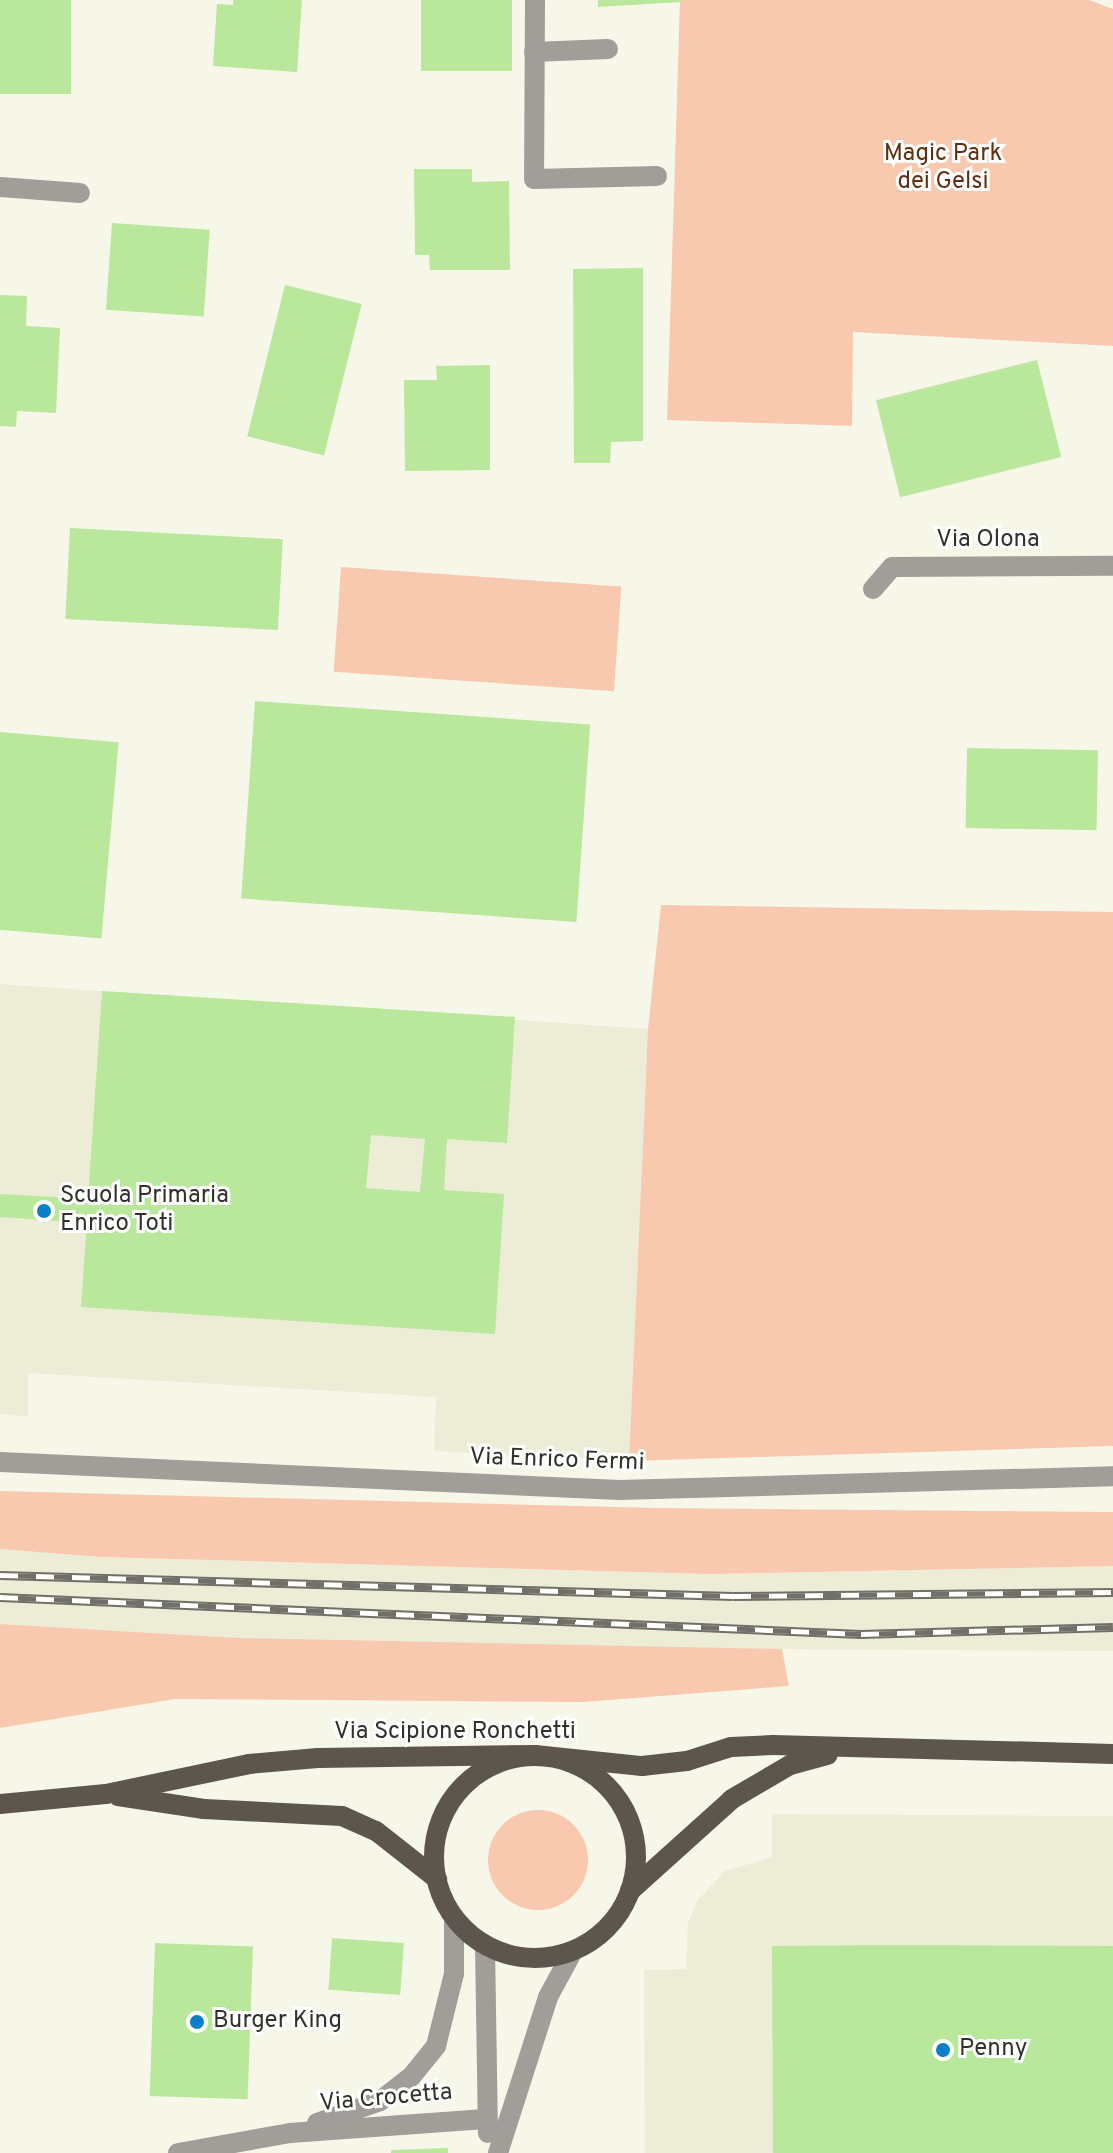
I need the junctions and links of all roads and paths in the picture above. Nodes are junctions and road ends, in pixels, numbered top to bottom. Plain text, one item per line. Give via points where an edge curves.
1 (535, 0) edge
2 (608, 49) dead end
3 (534, 52) junction
4 (657, 176) dead end
5 (0, 187) edge
6 (80, 193) dead end
7 (1113, 566) edge
8 (873, 589) dead end
9 (0, 1462) edge
10 (1113, 1476) edge
11 (852, 1751) junction
12 (1113, 1754) edge
13 (535, 1755) junction
14 (106, 1794) junction
15 (0, 1804) edge
16 (437, 1879) junction
17 (629, 1892) junction
18 (454, 1917) junction
19 (485, 1945) junction
20 (573, 1951) junction
21 (486, 2119) junction
22 (290, 2133) junction
23 (178, 2153) edge
24 (490, 2153) edge
25 (498, 2153) edge

1 - 3 street
2 - 3 street
3 - 4 street via 534,179
5 - 6 street
7 - 8 street, Via Olona via 892,567
9 - 10 street, Via Enrico Fermi via 619,1490
11 - 12 main road, Via Scipione Ronchetti
11 - 13 main road, Via Scipione Ronchetti via 748,1745 642,1766
11 - 17 main road, Via Scipione Ronchetti via 790,1765 752,1785 684,1838
13 - 14 main road, Via Scipione Ronchetti via 249,1764
13 - 16 main road via 490,1766 454,1797 437,1832
13 - 17 main road via 582,1767 621,1804 635,1843
14 - 15 main road, Via Scipione Ronchetti
14 - 16 main road, Via Scipione Ronchetti via 204,1809 342,1816 376,1831
16 - 18 main road
17 - 20 main road via 608,1927
18 - 19 main road
18 - 22 street, Via Crocetta via 454,1974 436,2046 411,2077 380,2101
19 - 20 main road via 533,1958
19 - 21 street
20 - 25 street via 548,1997
21 - 22 street, Via Crocetta
21 - 24 street
22 - 23 street, Via Crocetta

